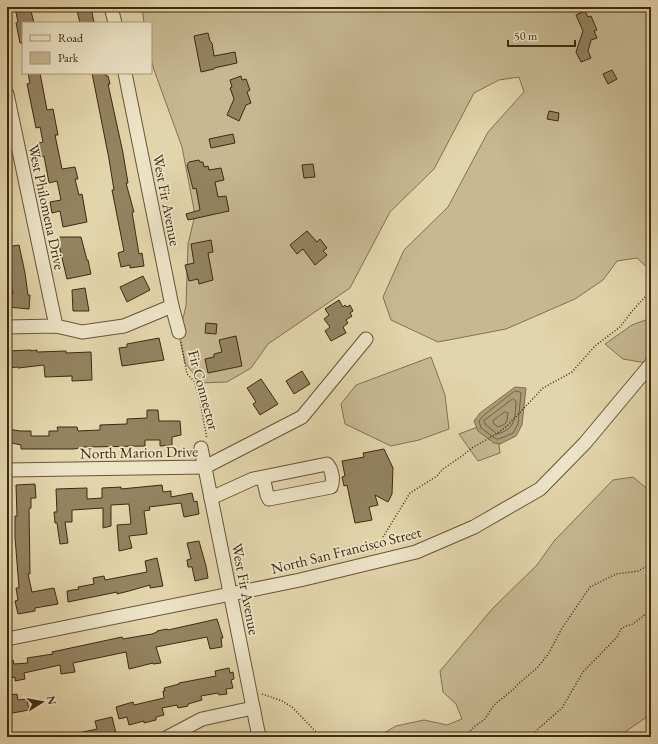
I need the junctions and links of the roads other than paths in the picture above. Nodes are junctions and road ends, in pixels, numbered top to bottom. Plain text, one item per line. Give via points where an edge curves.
1 (111, 7) edge
2 (114, 22) edge
3 (125, 74) edge
4 (7, 94) edge
5 (172, 306) junction
6 (56, 326) junction
7 (7, 327) edge
8 (179, 332) road end
9 (366, 339) dead end
10 (651, 364) edge
11 (201, 448) road end
12 (205, 467) junction
13 (7, 470) edge
14 (263, 477) junction
15 (211, 498) junction
16 (230, 594) junction
17 (7, 640) edge
18 (253, 708) junction
19 (168, 737) edge
20 (259, 737) edge

1 - 2 street
3 - 5 street, West Fir Avenue
4 - 6 street, West Philomena Drive
5 - 6 street via 124,326 82,332
5 - 8 street, West Fir Avenue
6 - 7 street
9 - 12 street, North Marion Drive via 302,417
10 - 16 street, North San Francisco Street via 585,443 540,489 474,528 416,552
11 - 12 street, West Fir Avenue
12 - 13 street, North Marion Drive
12 - 15 street, West Fir Avenue
14 - 14 street via 327,464 333,483 331,487 269,499
14 - 15 street
15 - 16 street, West Fir Avenue
16 - 17 street, North San Francisco Street
16 - 18 street, West Fir Avenue
18 - 19 street via 202,719
18 - 20 street, West Fir Avenue

